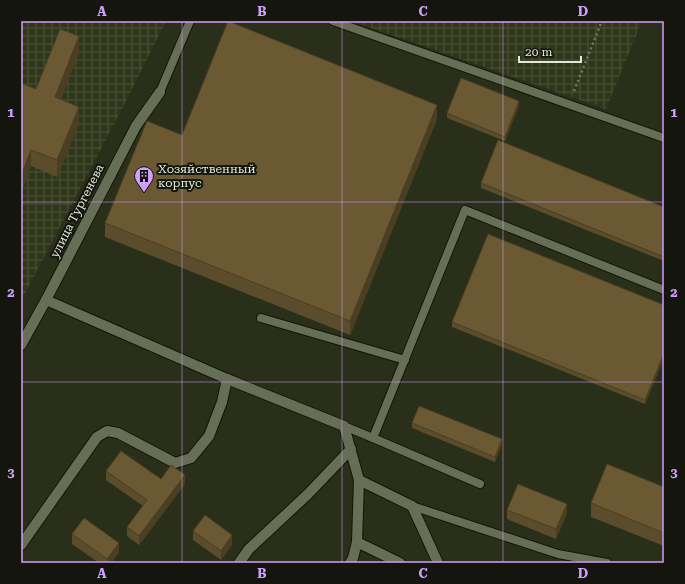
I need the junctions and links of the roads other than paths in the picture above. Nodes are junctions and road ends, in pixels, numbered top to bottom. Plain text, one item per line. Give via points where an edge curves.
1 (190, 21) edge
2 (333, 21) edge
3 (160, 92) joint
4 (664, 138) edge
5 (664, 290) edge
6 (46, 300) junction
7 (260, 318) dead end
8 (21, 346) edge
9 (405, 360) junction
10 (228, 379) junction
11 (344, 426) junction
12 (374, 438) junction
13 (351, 449) junction
14 (359, 480) junction
15 (480, 484) dead end
16 (412, 506) junction
17 (357, 542) junction
18 (21, 545) edge
19 (239, 563) edge
20 (350, 563) edge
21 (400, 563) edge
22 (438, 563) edge
23 (608, 563) edge

1 - 3 lane
2 - 4 lane
3 - 6 street, улица Тургенева via 136,126
5 - 9 lane via 465,210
6 - 8 street, улица Тургенева
6 - 10 street
7 - 9 lane
9 - 12 lane
10 - 11 street
10 - 18 street via 209,436 191,458 176,463 118,433 107,431 97,436
11 - 12 lane
11 - 13 street
12 - 15 lane
13 - 14 street
13 - 19 street via 308,494 249,549
14 - 16 street
14 - 17 street
16 - 22 street
16 - 23 lane via 558,554
17 - 20 street
17 - 21 street

